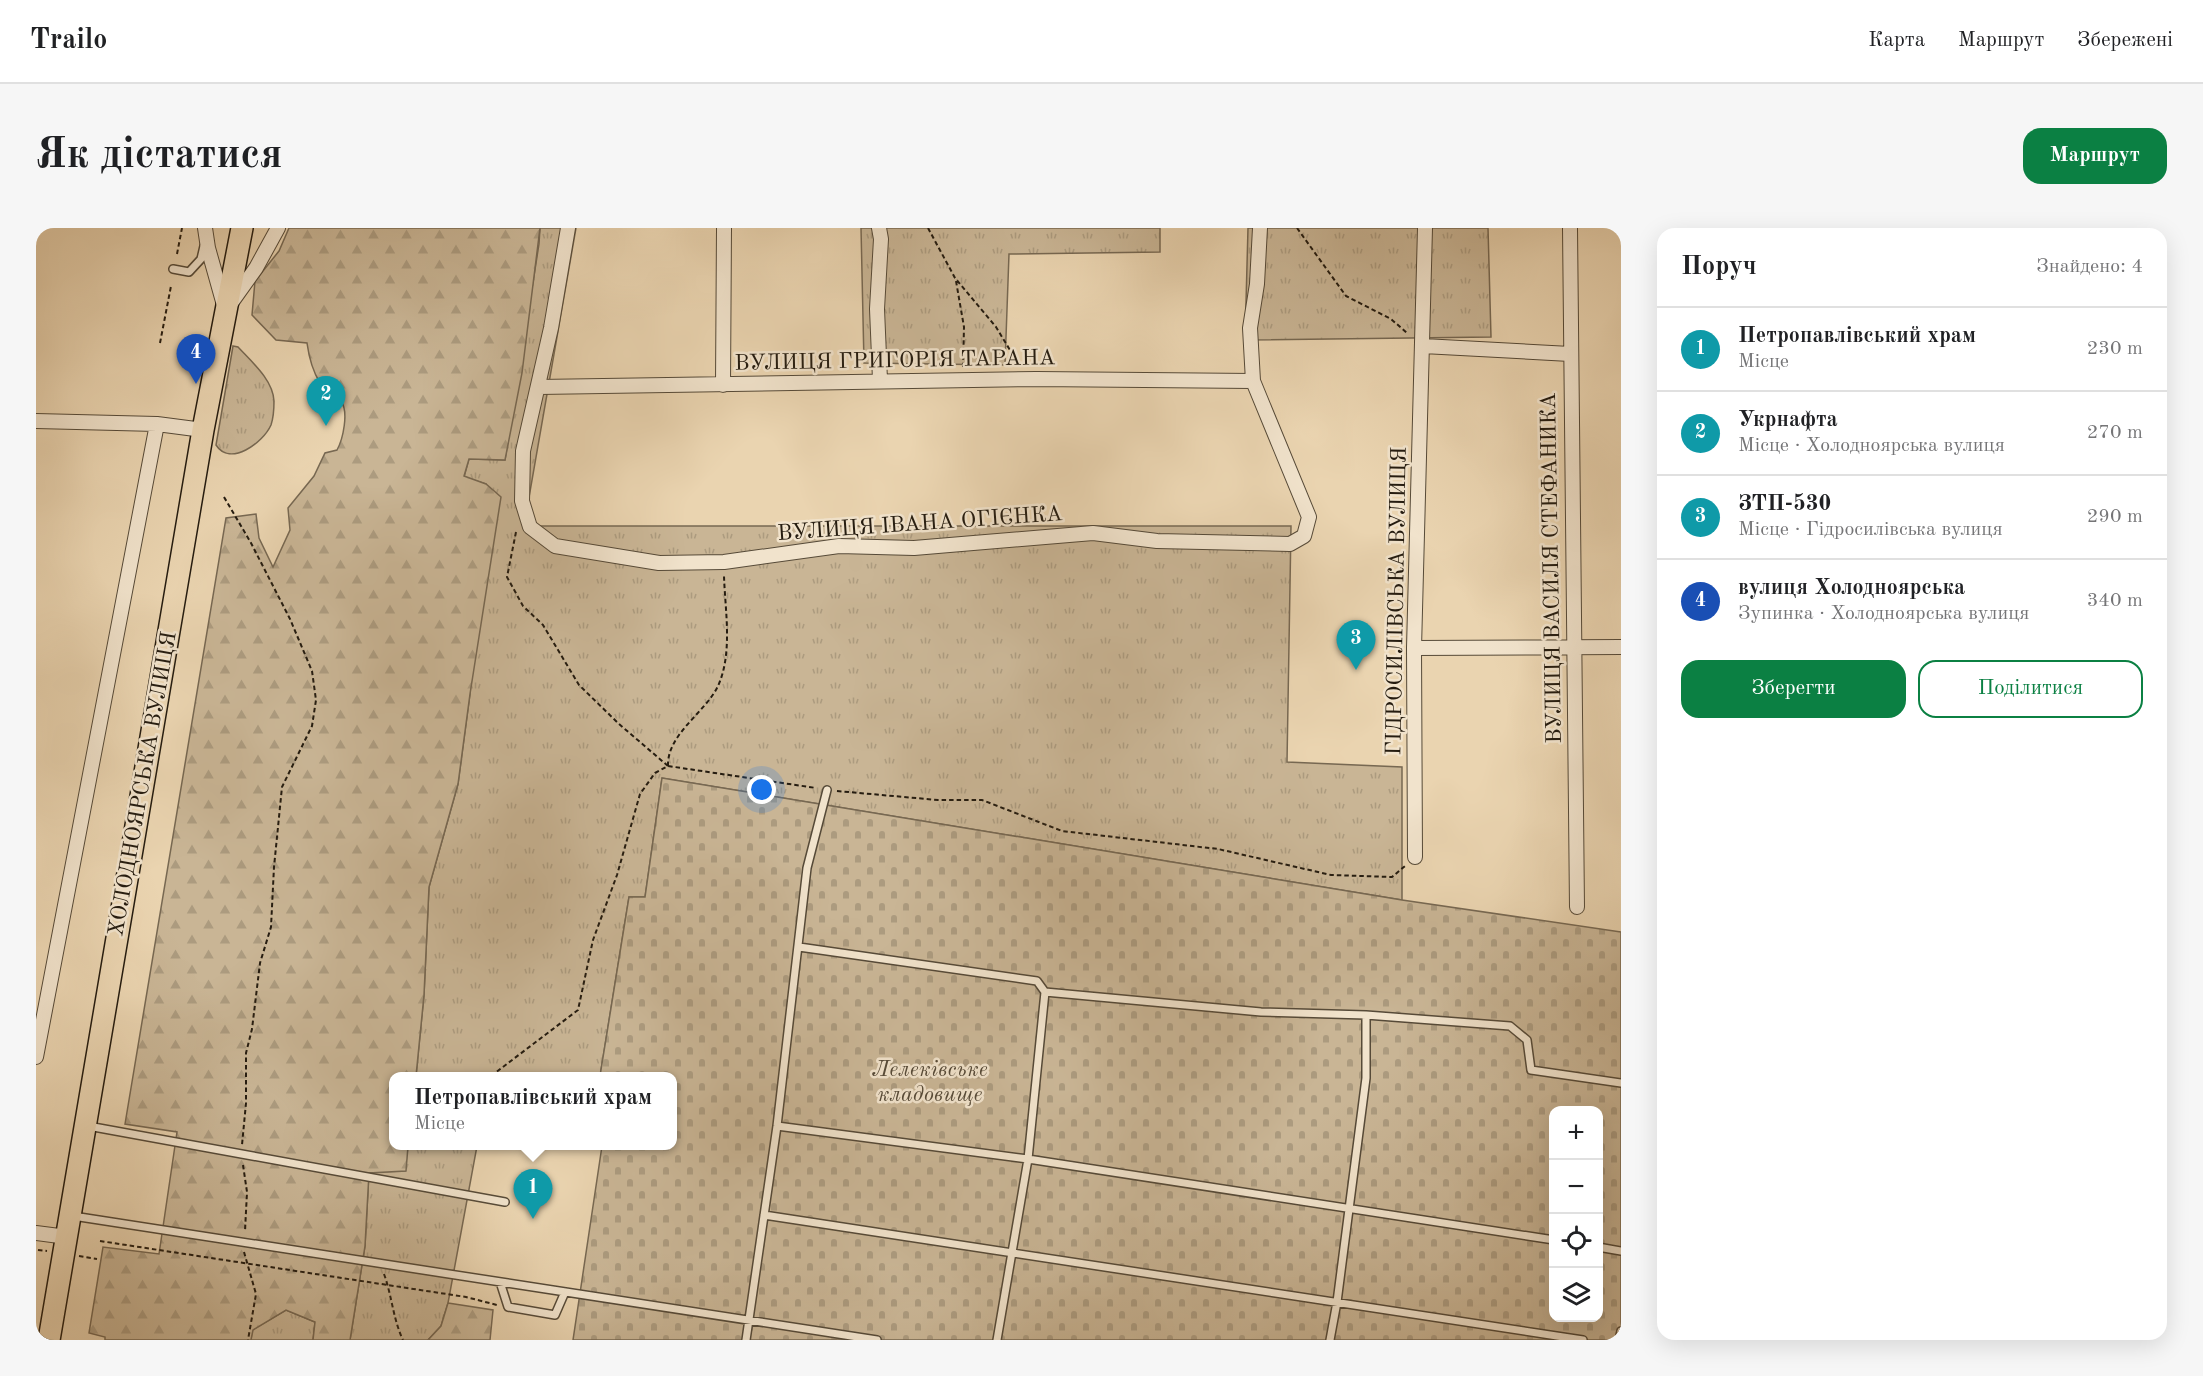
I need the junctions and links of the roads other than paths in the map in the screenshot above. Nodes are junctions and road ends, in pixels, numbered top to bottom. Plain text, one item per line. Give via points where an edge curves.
1 (242, 228) edge
2 (278, 228) edge
3 (568, 228) edge
4 (724, 228) edge
5 (879, 228) edge
6 (1260, 228) edge
7 (1425, 228) edge
8 (1570, 228) edge
9 (205, 233) edge
10 (173, 269) dead end
11 (226, 310) junction
12 (1423, 346) junction
13 (1570, 354) junction
14 (880, 380) junction
15 (1253, 381) junction
16 (723, 385) junction
17 (539, 387) junction
18 (36, 421) edge
19 (157, 423) junction
20 (203, 430) junction
21 (1575, 646) junction
22 (1621, 646) edge
23 (1414, 648) junction
24 (827, 790) road end
25 (1415, 857) road end
26 (1577, 907) dead end
27 (799, 947) junction
28 (1045, 992) junction
29 (1366, 1015) junction
30 (36, 1057) edge
31 (1621, 1083) edge
32 (85, 1125) junction
33 (777, 1126) junction
34 (1028, 1159) junction
35 (505, 1202) dead end
36 (1349, 1208) junction
37 (764, 1215) junction
38 (70, 1216) junction
39 (36, 1233) edge
40 (67, 1237) junction
41 (1549, 1239) edge
42 (1603, 1248) edge
43 (1621, 1251) edge
44 (1013, 1253) junction
45 (500, 1282) junction
46 (565, 1292) junction
47 (1337, 1302) junction
48 (749, 1321) junction
49 (1621, 1330) edge
50 (49, 1340) edge
51 (746, 1340) edge
52 (877, 1340) edge
53 (997, 1340) edge
54 (1330, 1340) edge
55 (1583, 1340) edge
56 (1619, 1340) edge

1 - 11 main road, ХОЛОДНОЯРСЬКА ВУЛИЦЯ
2 - 11 street
3 - 17 street, ВУЛИЦЯ ІВАНА ОГІЄНКА
4 - 16 street
5 - 14 street
6 - 15 street via 1250,328
7 - 12 street, ГІДРОСИЛІВСЬКА ВУЛИЦЯ
8 - 13 street, ВУЛИЦЯ ВАСИЛЯ СТЕФАНИКА
9 - 10 lane via 201,259 189,272
9 - 11 street
11 - 20 main road, ХОЛОДНОЯРСЬКА ВУЛИЦЯ
12 - 13 street
12 - 23 street, ГІДРОСИЛІВСЬКА ВУЛИЦЯ
13 - 21 street, ВУЛИЦЯ ВАСИЛЯ СТЕФАНИКА
14 - 15 street, ВУЛИЦЯ ГРИГОРІЯ ТАРАНА
14 - 16 street, ВУЛИЦЯ ГРИГОРІЯ ТАРАНА
15 - 17 street, ВУЛИЦЯ ІВАНА ОГІЄНКА via 1310,517 1304,536 1290,544 1157,541 1093,533 914,548 839,546 724,562 659,563 555,546 530,527 522,501 523,451
16 - 17 street, ВУЛИЦЯ ГРИГОРІЯ ТАРАНА
18 - 19 street
19 - 20 street
19 - 30 street
20 - 32 main road, ХОЛОДНОЯРСЬКА ВУЛИЦЯ
21 - 22 street
21 - 23 street
21 - 26 street, ВУЛИЦЯ ВАСИЛЯ СТЕФАНИКА
23 - 25 street, ГІДРОСИЛІВСЬКА ВУЛИЦЯ
24 - 27 lane via 807,868
27 - 28 lane via 1037,981
27 - 33 lane
28 - 29 lane via 1261,1012
28 - 34 lane
29 - 31 lane via 1510,1026 1527,1040 1531,1070
29 - 36 lane via 1366,1078
32 - 35 lane
32 - 38 main road, ХОЛОДНОЯРСЬКА ВУЛИЦЯ
33 - 34 lane
33 - 37 lane
34 - 36 lane
34 - 44 lane
36 - 41 lane
36 - 47 lane
37 - 44 lane
37 - 48 lane
38 - 40 main road, ХОЛОДНОЯРСЬКА ВУЛИЦЯ
38 - 45 lane
39 - 40 street
40 - 50 main road, ХОЛОДНОЯРСЬКА ВУЛИЦЯ
42 - 43 lane
44 - 47 lane
44 - 53 lane
45 - 46 lane
45 - 46 lane via 508,1307 555,1315
46 - 48 lane
47 - 54 lane
47 - 55 lane
48 - 51 lane
48 - 52 lane
49 - 56 lane

